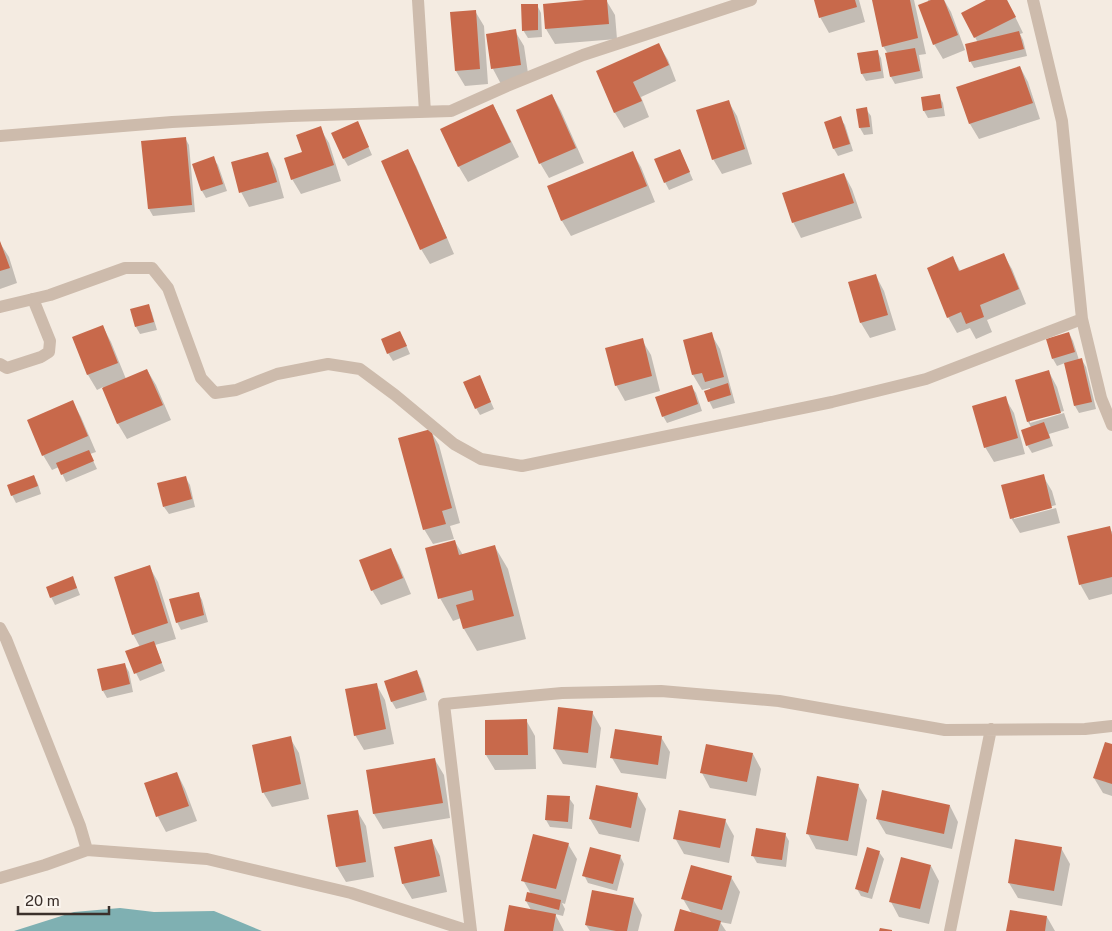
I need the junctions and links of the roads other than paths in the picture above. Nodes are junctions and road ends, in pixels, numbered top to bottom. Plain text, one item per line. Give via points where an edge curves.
1 (418, 0) edge
2 (750, 0) edge
3 (1033, 0) edge
4 (425, 112) junction
5 (0, 136) edge
6 (33, 299) junction
7 (0, 307) edge
8 (1082, 319) junction
9 (0, 364) edge
10 (1112, 425) edge
11 (0, 628) edge
12 (1112, 726) edge
13 (991, 729) junction
14 (87, 850) junction
15 (0, 878) edge
16 (470, 931) edge
17 (950, 931) edge

1 - 4 street
2 - 4 street via 582,55 451,111
3 - 8 street via 1062,121
4 - 5 street via 172,122
6 - 7 street
6 - 8 street via 125,268 152,268 168,288 201,378 215,393 236,390 278,374 328,364 360,369 454,444 481,459 522,466 832,402 926,379
6 - 9 street via 50,341 49,352 7,368
8 - 10 street via 1101,398
11 - 14 street
12 - 13 street
13 - 16 street via 945,730 779,701 662,691 562,693 444,704
13 - 17 street
14 - 15 street
14 - 16 street via 207,859 351,893

